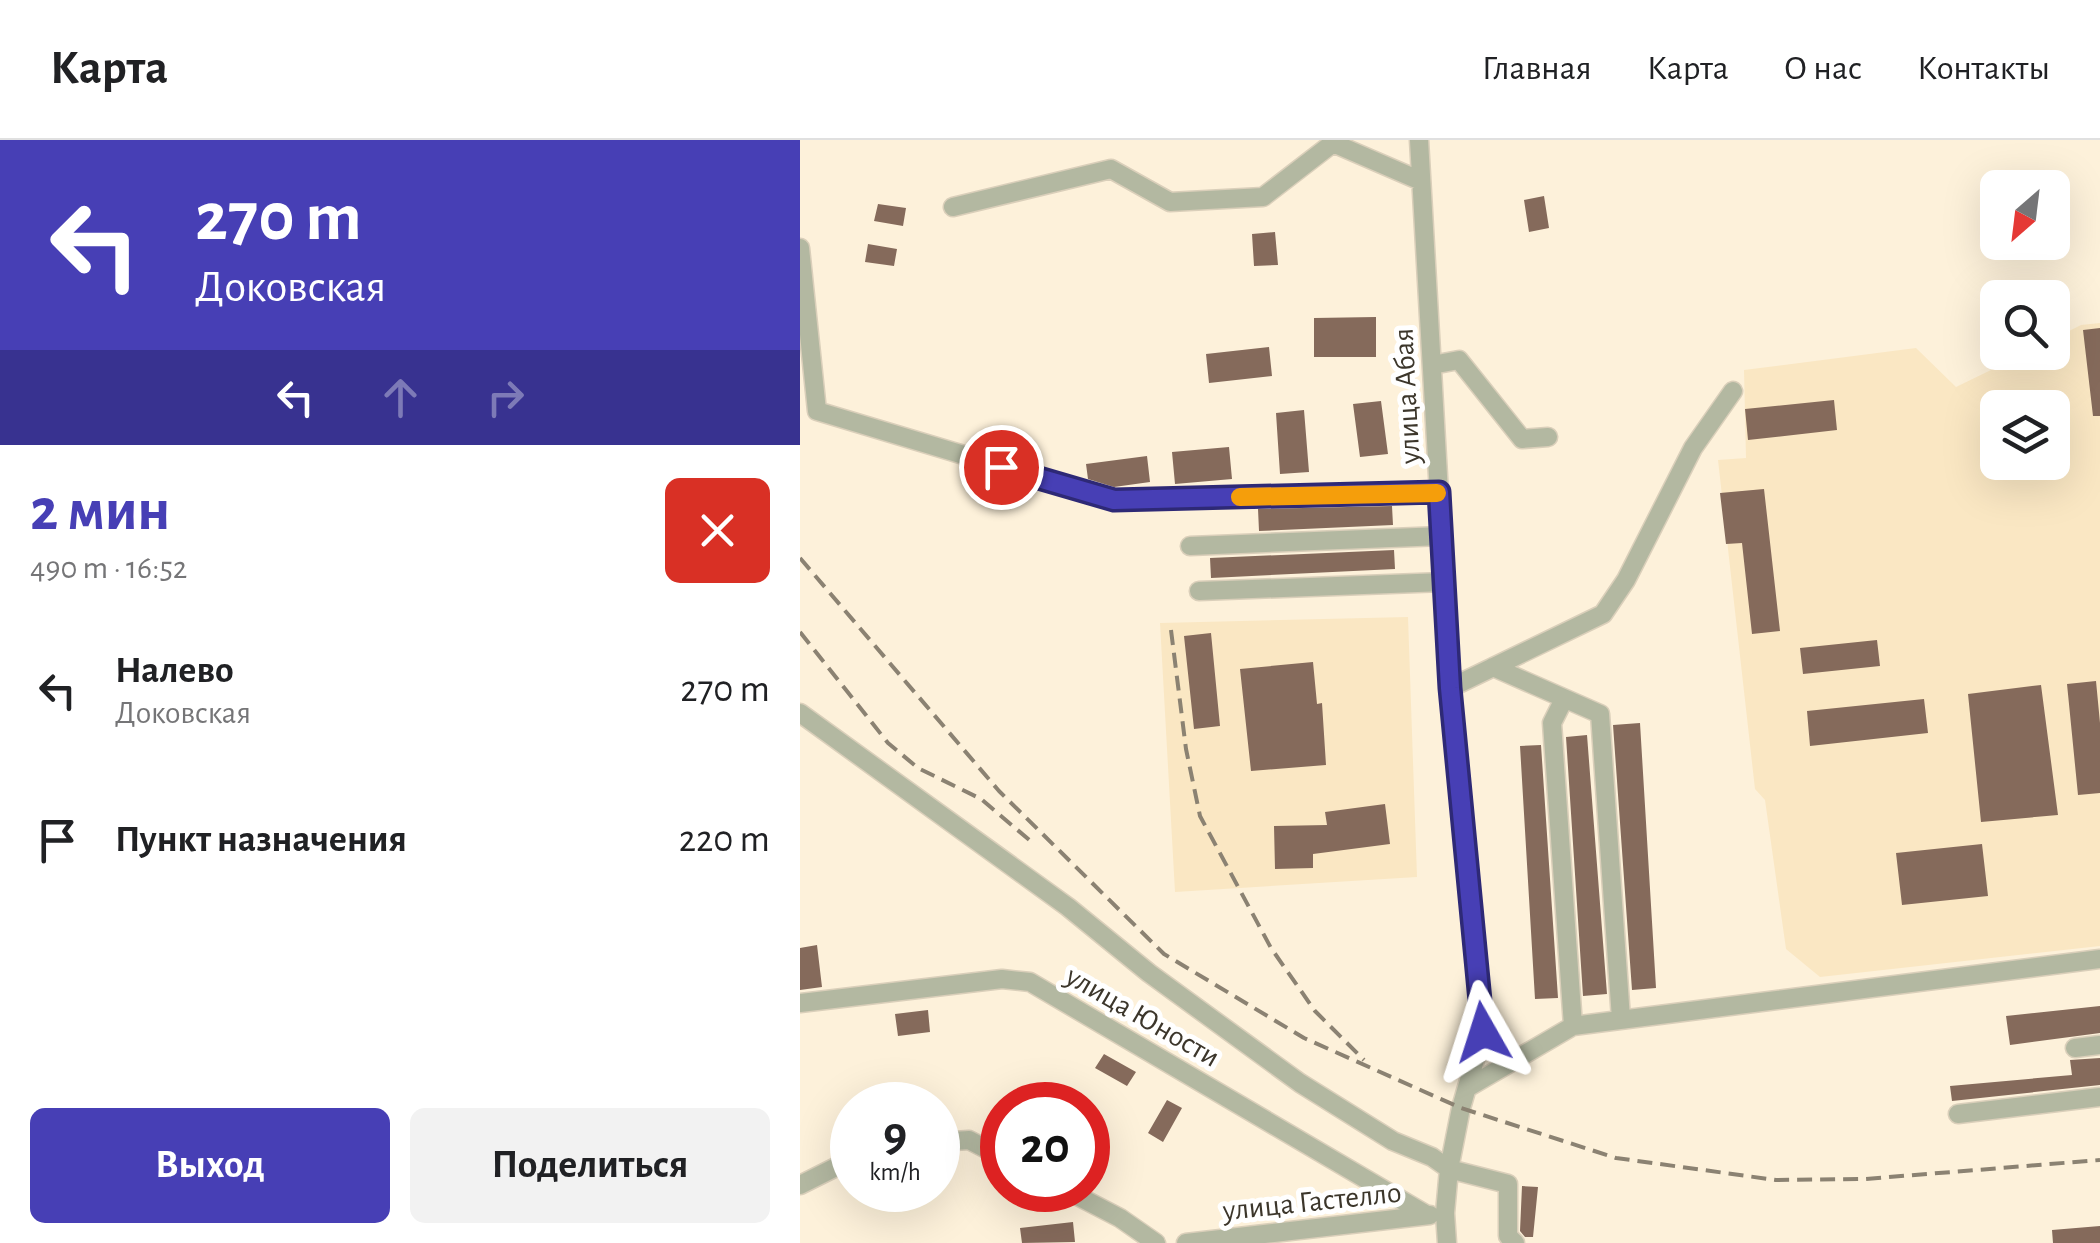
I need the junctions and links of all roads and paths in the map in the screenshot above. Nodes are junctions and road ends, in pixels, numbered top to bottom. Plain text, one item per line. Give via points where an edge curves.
1 (1418, 140) edge
2 (1421, 181) junction
3 (953, 207) dead end
4 (800, 248) edge
5 (1432, 365) junction
6 (1733, 390) dead end
7 (809, 409) edge
8 (1548, 436) dead end
9 (1439, 492) junction
10 (1442, 536) junction
11 (1190, 546) dead end
12 (1444, 582) junction
13 (1199, 591) dead end
14 (1493, 668) junction
15 (1450, 688) junction
16 (1564, 698) junction
17 (800, 713) edge
18 (2100, 959) edge
19 (800, 1003) edge
20 (1622, 1019) junction
21 (1573, 1026) junction
22 (2100, 1045) edge
23 (2075, 1048) dead end
24 (1467, 1088) junction
25 (2100, 1098) edge
26 (1958, 1114) dead end
27 (1450, 1169) junction
28 (830, 1171) edge
29 (800, 1185) edge
30 (1108, 1212) edge
31 (1436, 1214) junction
32 (1156, 1243) edge
33 (1186, 1243) edge
34 (1447, 1243) edge
35 (1515, 1243) edge

1 - 2 street, улица Абая
2 - 3 street via 1333,143 1264,197 1170,202 1111,168
2 - 5 street, улица Абая
4 - 7 street
5 - 8 street via 1459,360 1522,438
5 - 9 street, улица Абая
6 - 14 street via 1693,448 1603,614
7 - 9 street via 1114,500
9 - 10 street, улица Абая
10 - 11 street
10 - 12 street, улица Абая
12 - 13 street
12 - 15 street, улица Абая
14 - 15 street
14 - 16 street
15 - 24 street, улица Абая via 1483,1032
16 - 20 street via 1600,714
16 - 21 street via 1552,723
17 - 27 street via 1068,907 1248,1048 1350,1115
18 - 20 street
19 - 31 street, улица Юности via 1030,982
20 - 21 street
21 - 24 street
22 - 23 street
24 - 27 street, улица Абая
25 - 26 street
27 - 31 street, улица Абая
27 - 35 street via 1508,1184 1508,1236
28 - 29 street
30 - 32 street
31 - 33 street, улица Гастелло
31 - 34 street, улица Абая

